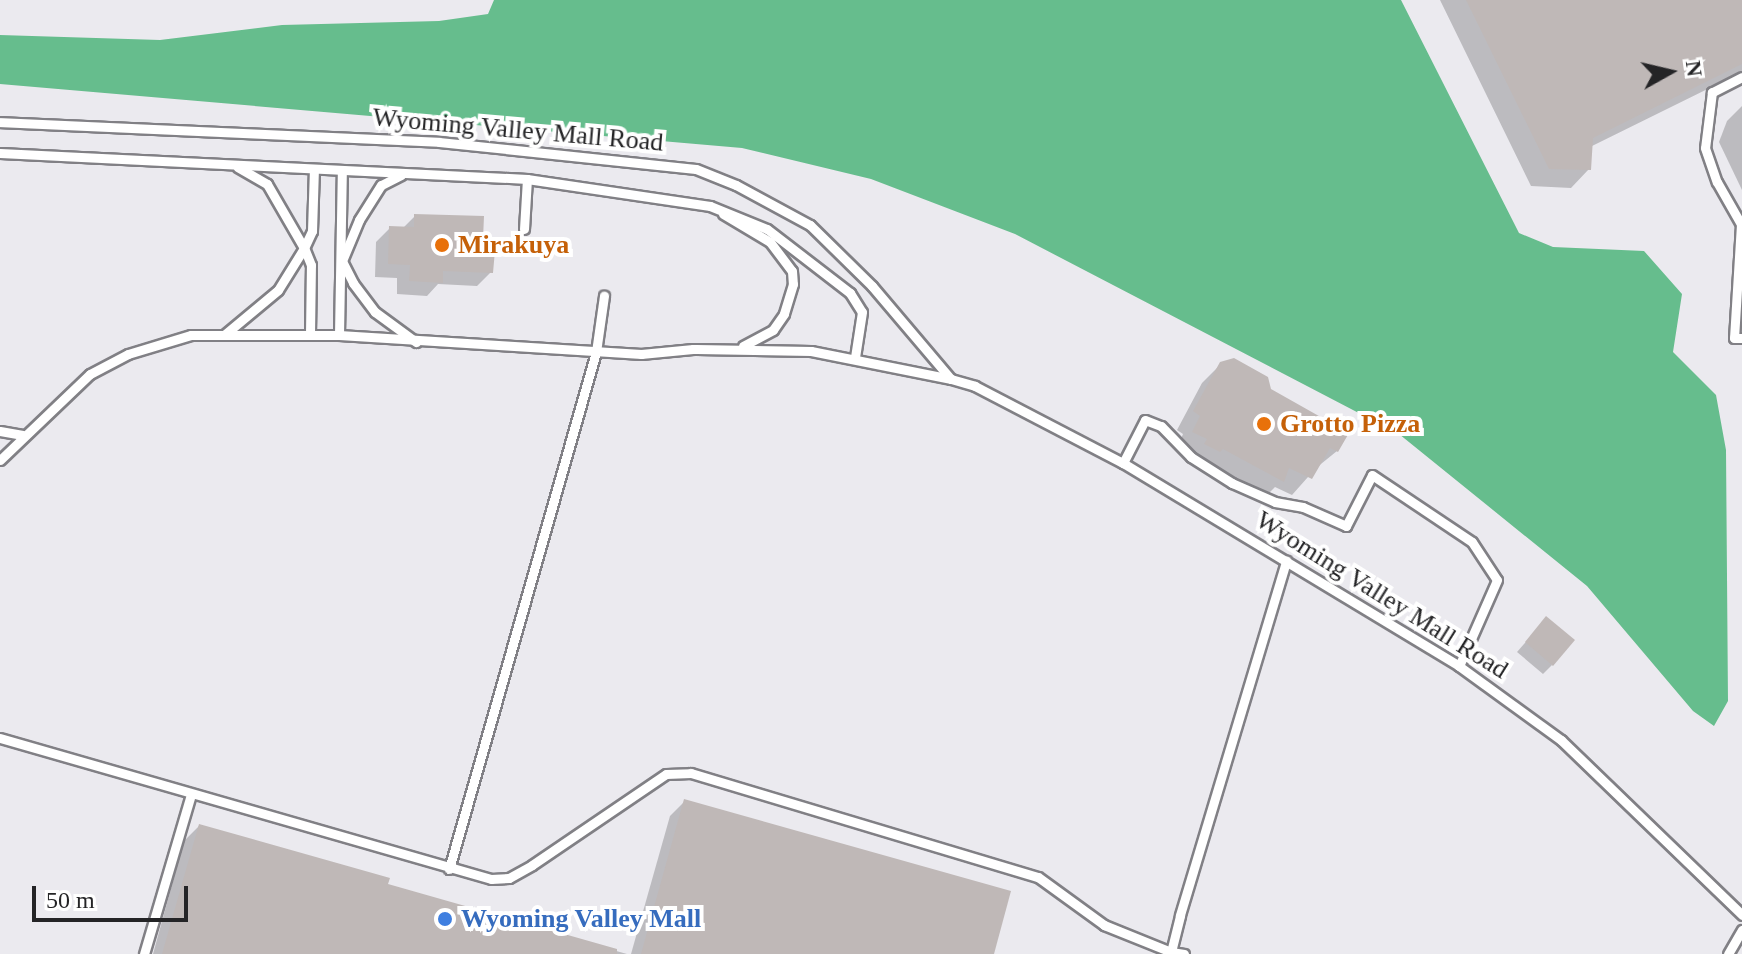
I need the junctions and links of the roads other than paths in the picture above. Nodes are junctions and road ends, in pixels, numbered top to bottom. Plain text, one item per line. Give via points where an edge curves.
1 (1742, 77) edge
2 (0, 122) edge
3 (0, 153) edge
4 (222, 163) junction
5 (314, 169) junction
6 (342, 170) junction
7 (422, 174) junction
8 (527, 179) junction
9 (710, 206) junction
10 (524, 229) dead end
11 (304, 248) junction
12 (342, 261) junction
13 (604, 296) dead end
14 (310, 334) junction
15 (224, 335) junction
16 (339, 335) junction
17 (1742, 338) edge
18 (416, 342) junction
19 (738, 349) junction
20 (596, 352) junction
21 (855, 357) junction
22 (951, 379) junction
23 (0, 431) edge
24 (23, 435) junction
25 (0, 460) edge
26 (1123, 463) junction
27 (1286, 561) junction
28 (1459, 666) junction
29 (0, 738) edge
30 (191, 794) junction
31 (449, 869) junction
32 (1742, 915) edge
33 (1742, 930) edge
34 (1171, 952) junction
35 (144, 954) edge
36 (1184, 954) edge
37 (1728, 954) edge

1 - 17 lane via 1712,92 1705,148 1741,224 1734,338
2 - 22 lane, Wyoming Valley Mall Road via 439,142 696,169 810,225 872,286
3 - 4 lane, Wyoming Valley Mall Road
4 - 5 lane, Wyoming Valley Mall Road
4 - 11 lane via 246,169 267,184
5 - 6 lane, Wyoming Valley Mall Road
5 - 11 lane via 312,231
6 - 7 lane, Wyoming Valley Mall Road
6 - 12 lane
7 - 8 lane, Wyoming Valley Mall Road
7 - 12 lane via 396,175 381,185
8 - 9 lane, Wyoming Valley Mall Road
8 - 10 lane
9 - 19 lane via 770,242 792,271 790,302 779,322
9 - 21 lane via 767,229 850,293 862,312
11 - 14 lane via 311,265
11 - 15 lane via 278,290
12 - 16 lane
12 - 18 lane via 375,312
13 - 20 lane
14 - 15 lane, Wyoming Valley Mall Road
14 - 16 lane, Wyoming Valley Mall Road
15 - 24 lane, Wyoming Valley Mall Road via 191,335 117,359 70,390
16 - 18 lane, Wyoming Valley Mall Road
18 - 20 lane, Wyoming Valley Mall Road
19 - 20 lane, Wyoming Valley Mall Road
19 - 21 lane, Wyoming Valley Mall Road
20 - 31 lane
21 - 22 lane, Wyoming Valley Mall Road
22 - 26 lane, Wyoming Valley Mall Road via 975,386
23 - 24 lane
24 - 25 lane, Wyoming Valley Mall Road
26 - 27 lane, Wyoming Valley Mall Road
26 - 28 lane via 1145,420 1161,426 1191,457 1232,483 1346,526 1372,475 1472,542 1497,580
27 - 28 lane, Wyoming Valley Mall Road
27 - 34 lane
28 - 32 lane, Wyoming Valley Mall Road via 1561,740
29 - 30 lane
30 - 31 lane
30 - 35 lane
31 - 34 lane via 509,878 666,774 691,773 1038,877 1104,925
33 - 37 lane
34 - 36 lane

